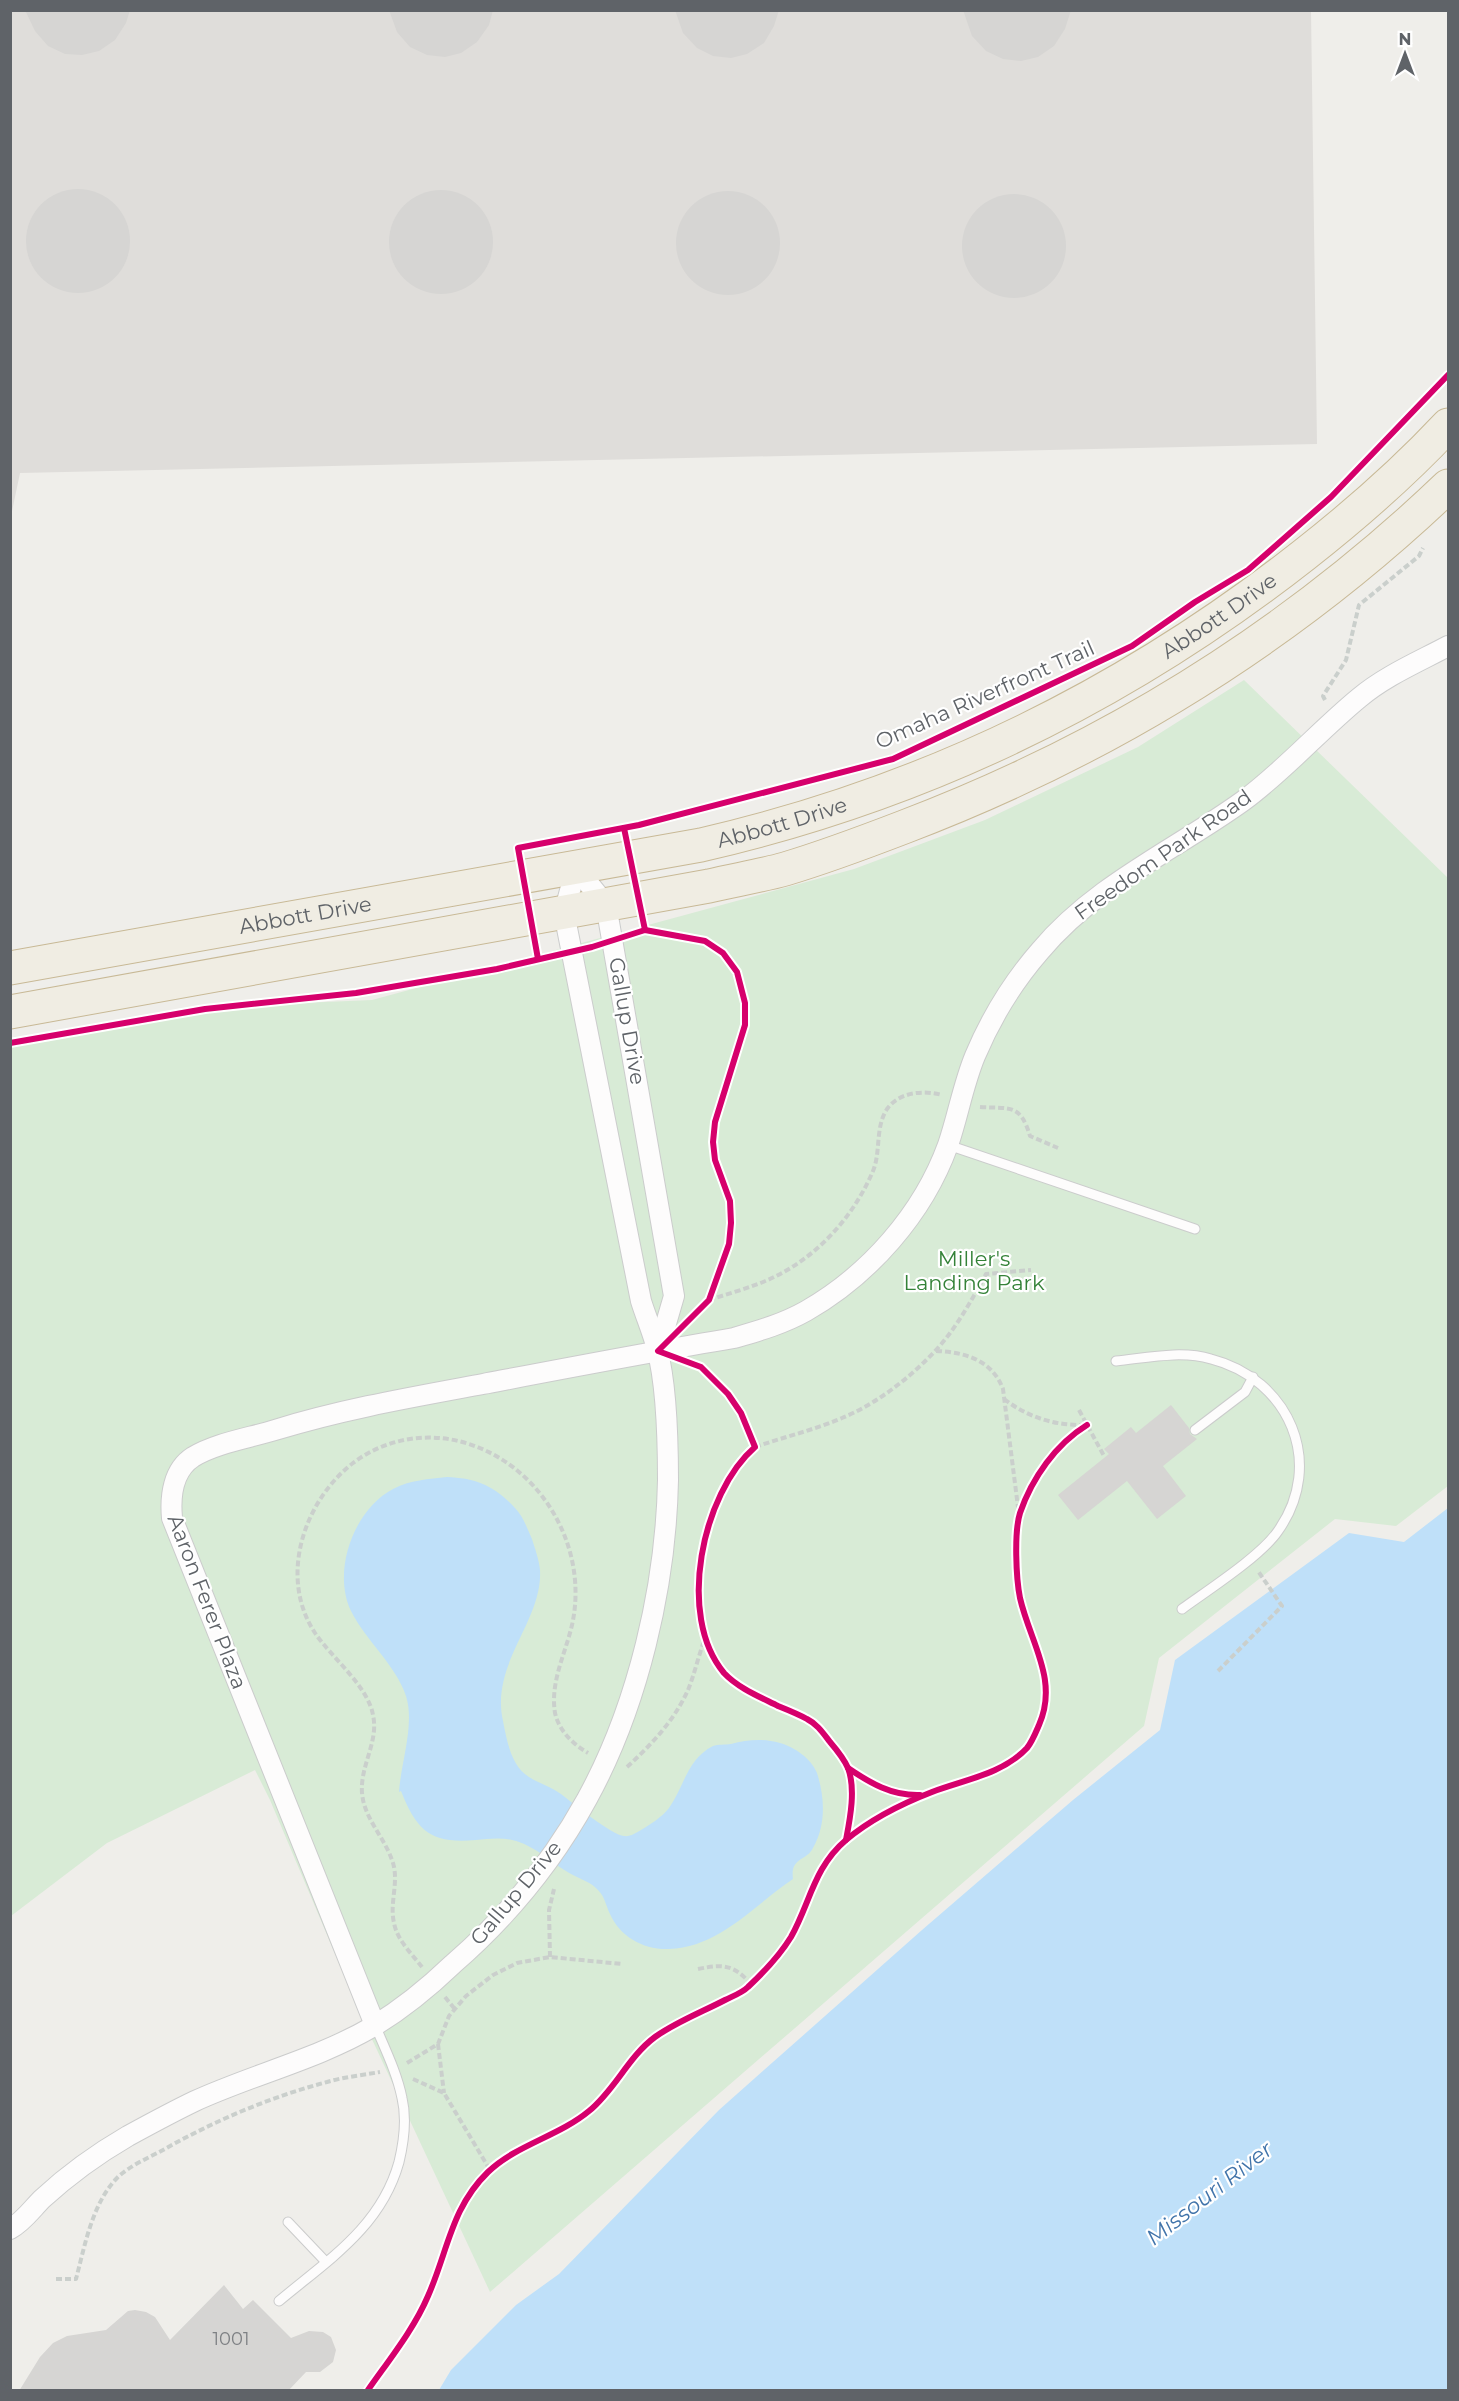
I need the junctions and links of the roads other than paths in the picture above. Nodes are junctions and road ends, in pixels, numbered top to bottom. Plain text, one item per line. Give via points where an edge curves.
1 (1449, 425) edge
2 (1449, 486) edge
3 (1449, 646) edge
4 (576, 868) junction
5 (606, 905) junction
6 (564, 913) junction
7 (10, 968) edge
8 (10, 1012) edge
9 (948, 1145) junction
10 (1195, 1229) dead end
11 (658, 1351) junction
12 (1116, 1361) dead end
13 (1253, 1377) junction
14 (1195, 1430) dead end
15 (1182, 1609) dead end
16 (375, 2025) junction
17 (288, 2222) dead end
18 (10, 2229) edge
19 (326, 2262) junction
20 (279, 2301) dead end

1 - 4 highway, Abbott Drive via 1368,504 1257,592 1185,642 1032,728 862,799 764,830
2 - 5 highway, Abbott Drive via 1336,586 1217,671 1052,765 964,804 784,869
3 - 9 street, Freedom Park Road via 1360,697 1245,800 1080,910 1041,949 993,1019 974,1058
4 - 5 street, Gallup Drive
4 - 6 street, Gallup Drive
4 - 7 highway, Abbott Drive
5 - 6 highway, Abbott Drive
5 - 11 street, Gallup Drive via 674,1296
6 - 8 highway, Abbott Drive
6 - 11 street, Gallup Drive via 641,1301
9 - 10 lane
9 - 11 street, Freedom Park Road via 936,1172 898,1232 843,1287 767,1329
11 - 16 street, Gallup Drive via 668,1460 661,1578 629,1698 604,1762 587,1800 542,1868 508,1910 433,1982
11 - 16 street, Aaron Ferer Plaza via 377,1403 297,1423 201,1453 183,1466 177,1478 172,1518
12 - 13 lane via 1183,1355 1230,1364
13 - 14 lane via 1245,1392
13 - 15 lane via 1283,1408 1294,1429 1299,1474 1295,1496 1277,1534
16 - 18 street, Gallup Drive via 328,2050 195,2101 125,2138 73,2172
16 - 19 lane via 403,2099 403,2147 383,2204
17 - 19 lane
19 - 20 lane

